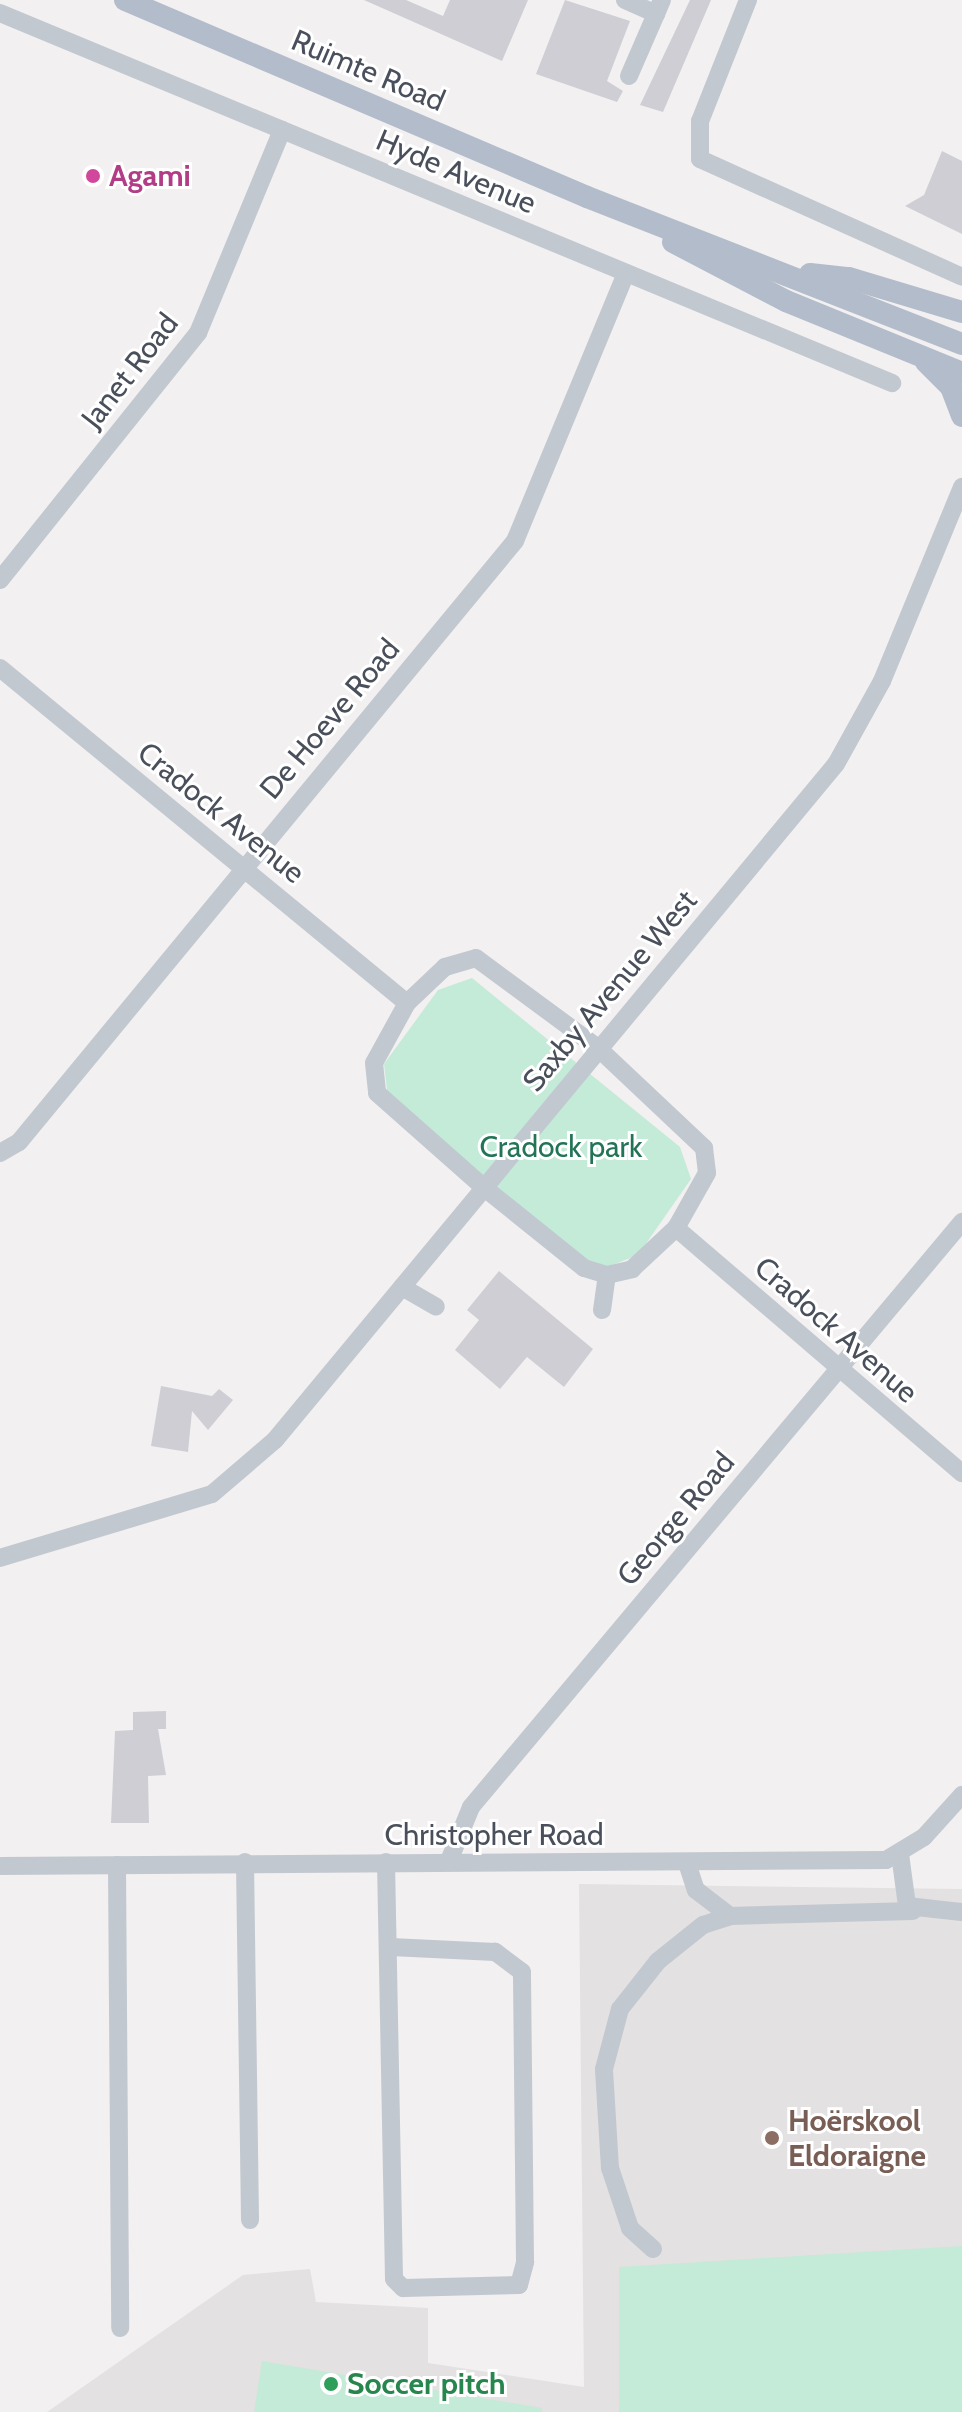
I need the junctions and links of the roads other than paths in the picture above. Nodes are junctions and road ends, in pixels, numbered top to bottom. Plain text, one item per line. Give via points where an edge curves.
1 (125, 0) edge
2 (625, 0) edge
3 (748, 0) edge
4 (659, 7) edge
5 (0, 13) edge
6 (629, 76) dead end
7 (282, 130) junction
8 (587, 197) junction
9 (626, 273) junction
10 (797, 275) junction
11 (962, 277) edge
12 (962, 312) edge
13 (962, 344) edge
14 (903, 347) junction
15 (962, 373) edge
16 (892, 383) dead end
17 (962, 416) edge
18 (962, 487) edge
19 (0, 580) edge
20 (0, 668) edge
21 (242, 866) junction
22 (407, 1003) junction
23 (598, 1048) junction
24 (0, 1153) edge
25 (482, 1186) junction
26 (962, 1222) edge
27 (676, 1228) junction
28 (607, 1275) junction
29 (402, 1287) junction
30 (436, 1307) dead end
31 (602, 1310) dead end
32 (837, 1370) junction
33 (962, 1473) edge
34 (0, 1558) edge
35 (962, 1795) edge
36 (900, 1854) junction
37 (449, 1861) junction
38 (245, 1862) junction
39 (386, 1862) junction
40 (687, 1863) junction
41 (117, 1865) junction
42 (0, 1866) edge
43 (913, 1911) junction
44 (962, 1912) edge
45 (730, 1916) junction
46 (391, 1947) junction
47 (250, 2220) dead end
48 (653, 2249) dead end
49 (120, 2328) dead end

1 - 8 main road, Ruimte Road
2 - 4 street
3 - 11 street via 700,121 697,148 708,167
4 - 6 street
5 - 7 street, Hyde Avenue
7 - 9 street, Hyde Avenue
7 - 19 street, Janet Road via 198,333
8 - 10 main road, Ruimte Road
8 - 14 main road, Ruimte Road via 786,301
9 - 16 street, Hyde Avenue
9 - 21 street, De Hoeve Road via 515,541
10 - 12 main road via 849,278
10 - 13 main road, Ruimte Road
14 - 15 main road, Ruimte Road
14 - 17 main road via 937,369
18 - 23 street, Saxby Avenue West via 849,745
20 - 21 street, Cradock Avenue
21 - 22 street, Cradock Avenue
21 - 24 street, De Hoeve Road via 19,1142
22 - 23 street via 445,967 476,958
22 - 25 street via 374,1063 377,1093
23 - 25 street, Saxby Avenue West
23 - 27 street via 704,1148 707,1173
25 - 28 street via 584,1268
25 - 29 street, Saxby Avenue West
26 - 32 street, George Road
27 - 28 street via 632,1269
27 - 32 street, Cradock Avenue
28 - 31 street
29 - 30 street
29 - 34 street, Saxby Avenue West via 232,1481 180,1508
32 - 33 street, Cradock Avenue
32 - 37 street, George Road via 471,1807
35 - 36 street
36 - 40 street, Christopher Road
36 - 43 street via 903,1897
37 - 39 street, Christopher Road
37 - 40 street, Christopher Road
38 - 39 street, Christopher Road
38 - 41 street, Christopher Road
38 - 47 street
39 - 46 street
40 - 45 street via 696,1890
41 - 42 street, Christopher Road
41 - 49 street
43 - 44 street
43 - 45 street
45 - 48 street via 703,1925 658,1961 620,2009 606,2049 613,2186 638,2240
46 - 46 street via 396,2284 519,2285 525,2262 522,1972 495,1952

